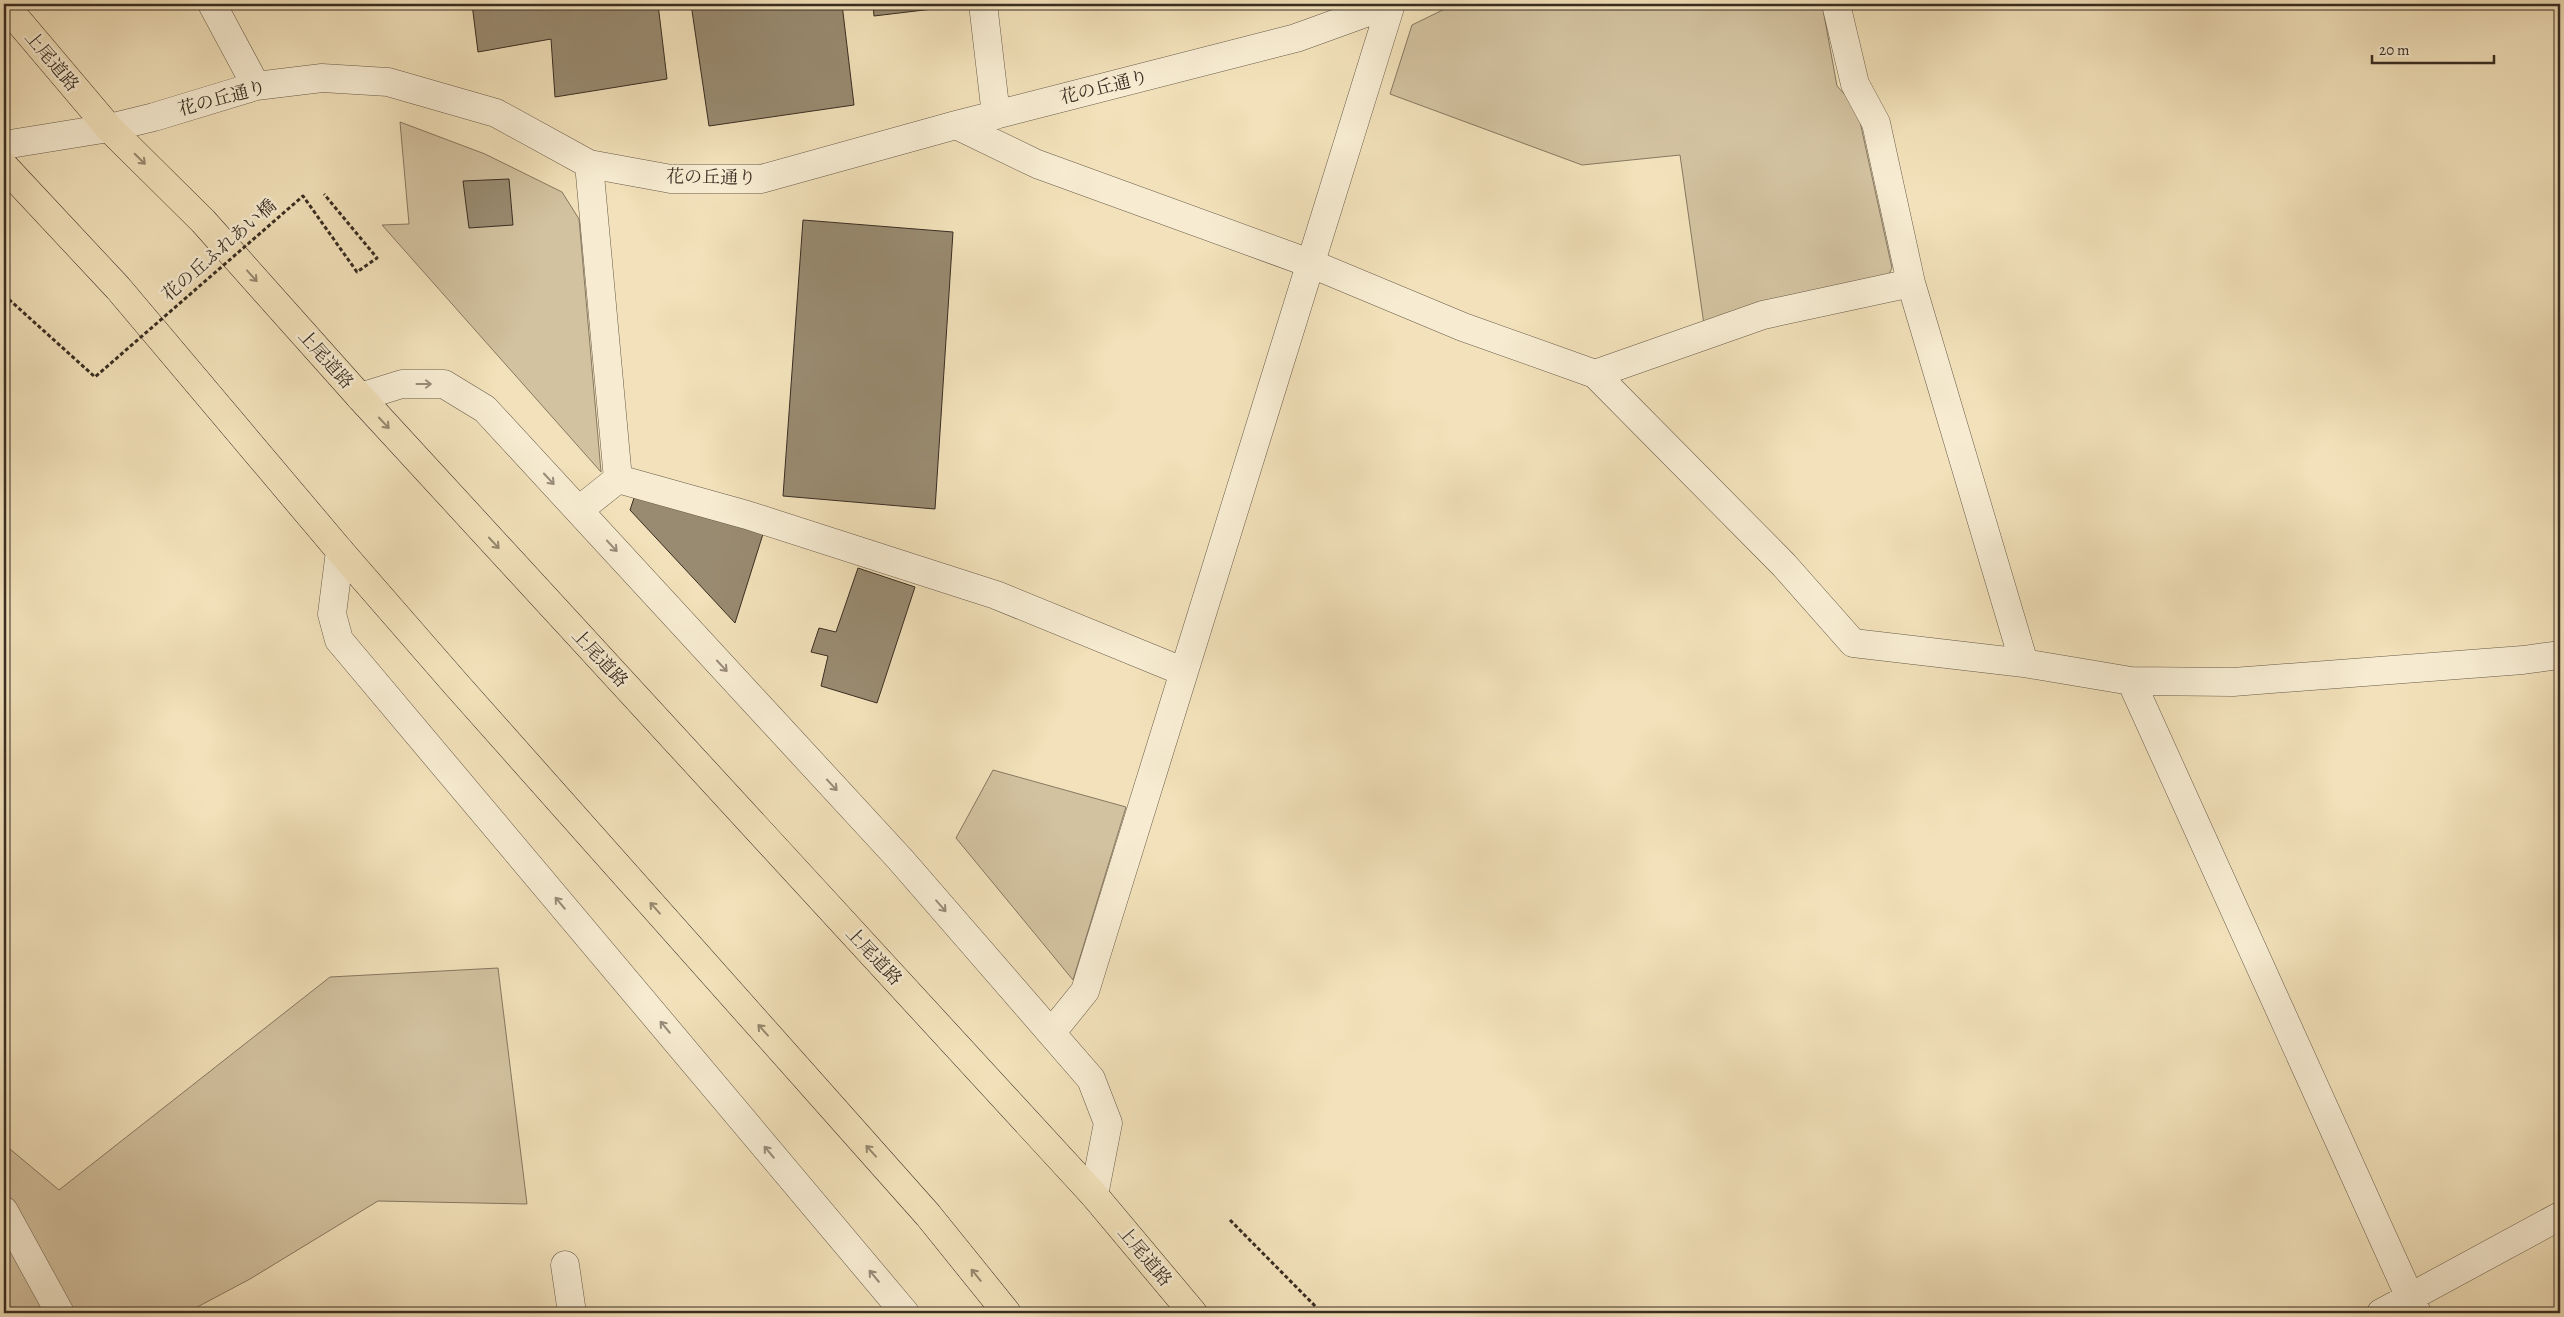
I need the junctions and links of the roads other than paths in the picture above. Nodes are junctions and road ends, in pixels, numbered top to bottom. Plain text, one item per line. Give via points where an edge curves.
1 (4, 4) edge
2 (212, 4) edge
3 (983, 4) edge
4 (1391, 4) edge
5 (1836, 4) edge
6 (256, 86) junction
7 (996, 115) junction
8 (956, 125) junction
9 (109, 128) junction
10 (4, 145) edge
11 (589, 164) junction
12 (4, 166) edge
13 (1312, 264) junction
14 (1911, 283) junction
15 (1595, 374) junction
16 (360, 397) junction
17 (618, 479) junction
18 (579, 510) junction
19 (340, 550) junction
20 (2560, 655) edge
21 (2024, 663) junction
22 (1182, 671) junction
23 (2131, 681) junction
24 (1052, 1032) junction
25 (1094, 1195) junction
26 (4, 1211) edge
27 (2560, 1216) edge
28 (565, 1265) dead end
29 (2413, 1305) edge
30 (60, 1313) edge
31 (572, 1313) edge
32 (905, 1313) edge
33 (1007, 1313) edge
34 (1193, 1313) edge
35 (2381, 1313) edge

1 - 9 highway, 上尾道路
2 - 6 street
3 - 7 street
4 - 7 street, 花の丘通り via 1296,38
4 - 13 street
5 - 14 street via 1855,84 1876,123
6 - 9 street, 花の丘通り via 154,118
6 - 11 street, 花の丘通り via 322,78 388,82 496,113
7 - 8 street, 花の丘通り
8 - 11 street, 花の丘通り via 761,179 671,179
8 - 13 street via 1037,164
9 - 10 street, 花の丘通り
9 -> 16 highway, 上尾道路 via 203,221
11 - 17 street
12 - 19 highway via 118,288
13 - 15 street via 1463,326
13 - 22 street
14 - 15 street via 1763,315
14 - 21 street
15 - 21 street via 1784,565 1853,643
16 -> 18 street via 402,384 444,384 485,409
16 -> 25 highway, 上尾道路
17 - 18 street
17 - 22 street via 747,515 996,595
18 -> 24 street via 900,859
32 -> 19 street via 339,640 332,614
33 -> 19 highway via 928,1215
20 - 23 street via 2233,682
21 - 23 street
22 - 24 street via 1085,991
23 - 29 street
24 - 25 street via 1091,1079 1108,1123
25 - 34 highway, 上尾道路
26 - 30 street
27 - 29 street
28 - 31 street
29 - 35 street

